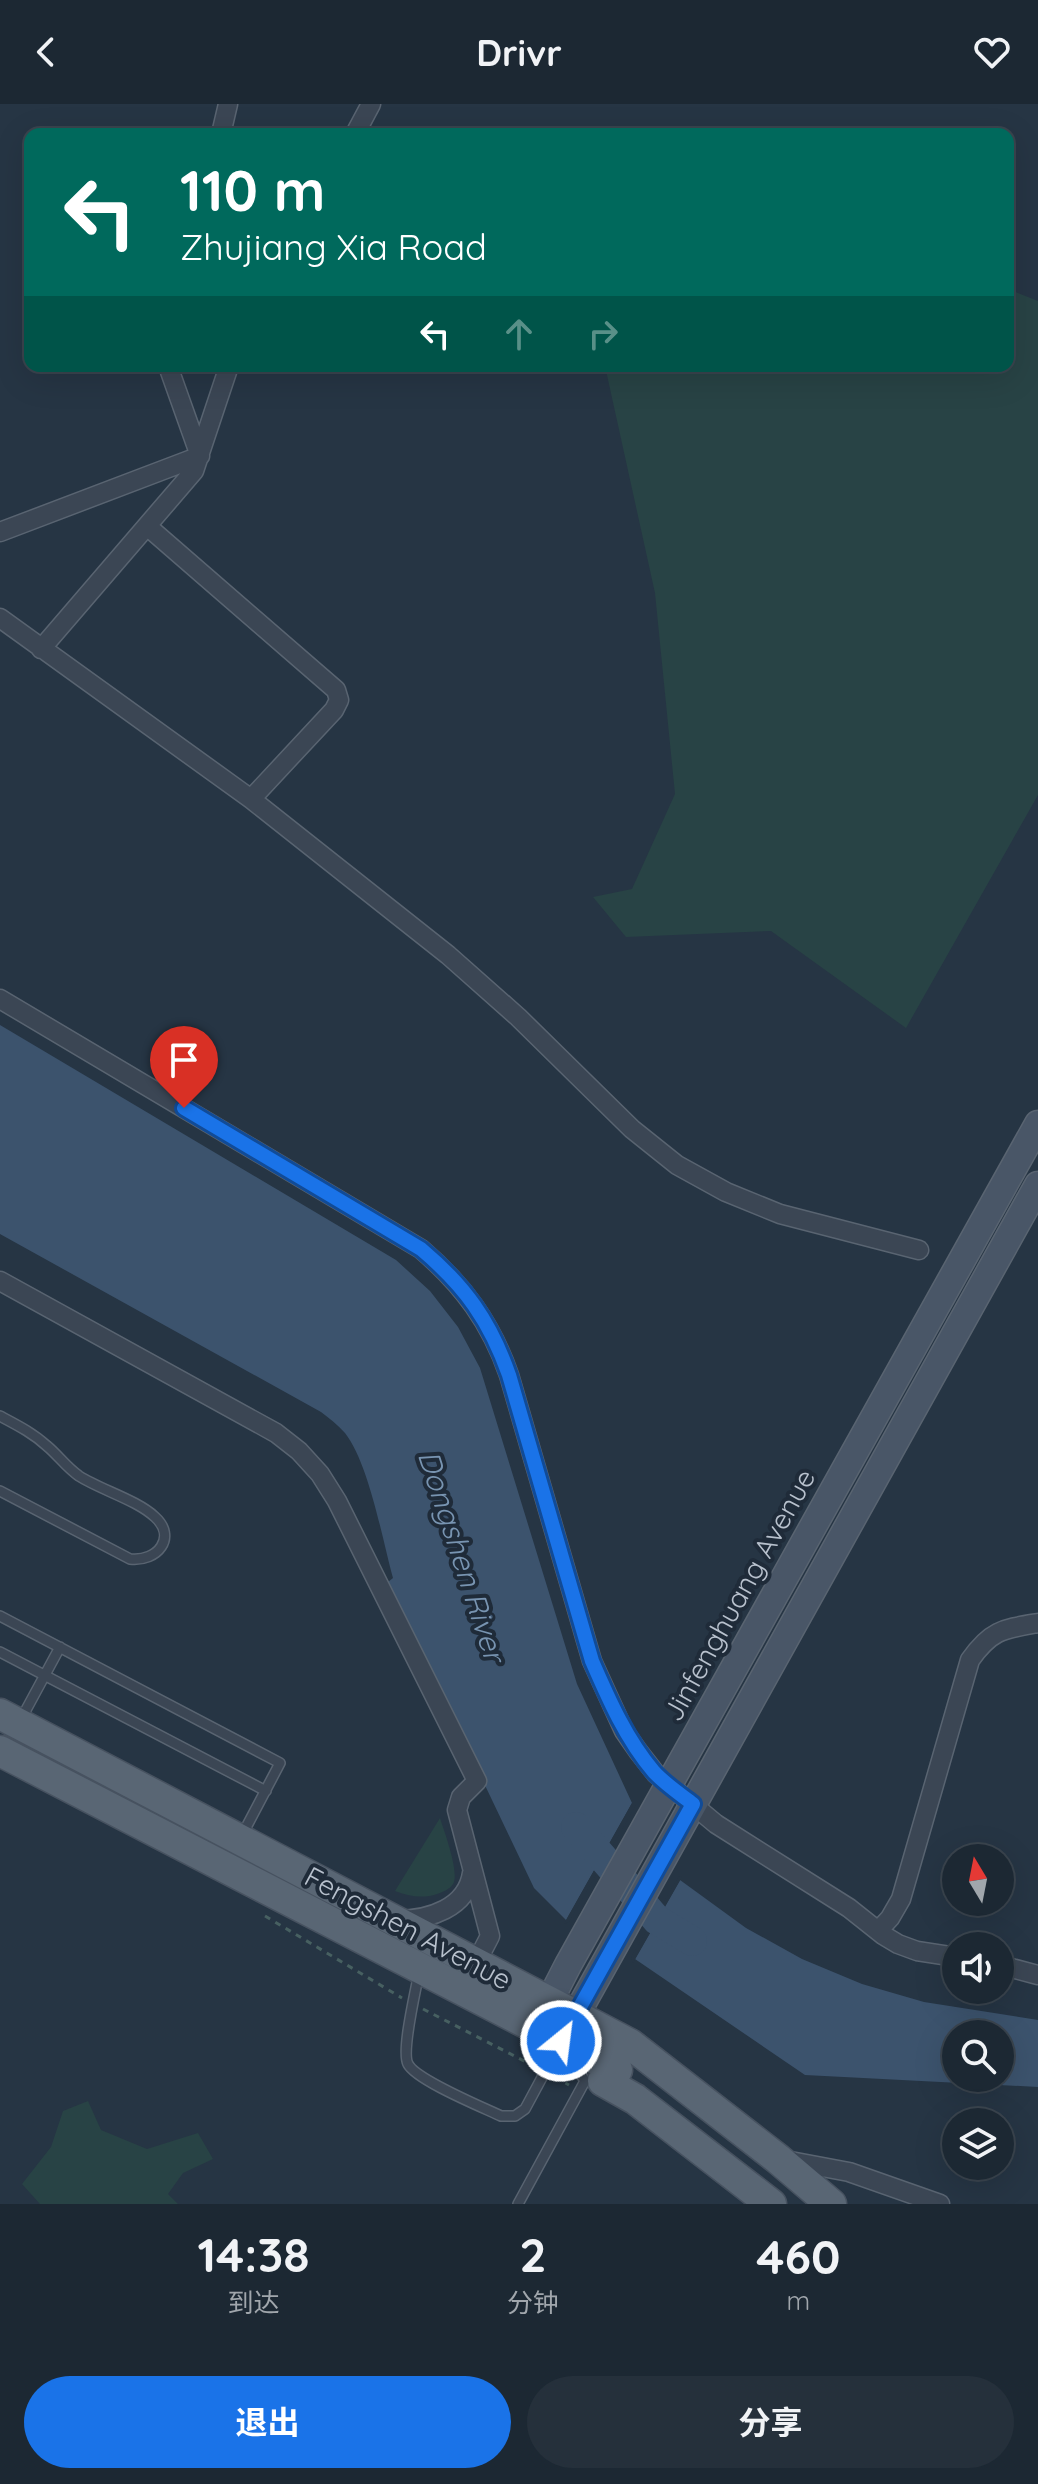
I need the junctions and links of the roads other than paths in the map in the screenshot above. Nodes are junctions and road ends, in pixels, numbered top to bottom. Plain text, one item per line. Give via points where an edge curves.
1 (228, 104) edge
2 (371, 104) edge
3 (222, 128) edge
4 (358, 128) edge
5 (170, 372) edge
6 (227, 372) edge
7 (200, 456) junction
8 (147, 526) junction
9 (0, 532) edge
10 (0, 618) edge
11 (41, 649) junction
12 (251, 799) junction
13 (0, 999) edge
14 (1038, 1124) edge
15 (1038, 1185) edge
16 (919, 1250) dead end
17 (0, 1281) edge
18 (0, 1416) edge
19 (0, 1491) edge
20 (0, 1616) edge
21 (1038, 1623) edge
22 (60, 1647) junction
23 (0, 1652) edge
24 (45, 1676) junction
25 (9, 1719) edge
26 (0, 1751) edge
27 (670, 1785) junction
28 (266, 1791) junction
29 (693, 1804) junction
30 (240, 1840) junction
31 (473, 1870) junction
32 (393, 1920) junction
33 (878, 1931) junction
34 (942, 1955) edge
35 (476, 1963) junction
36 (419, 1967) junction
37 (1014, 1969) edge
38 (1038, 1975) edge
39 (562, 2019) junction
40 (778, 2159) junction
41 (518, 2204) edge
42 (771, 2204) edge
43 (831, 2204) edge
44 (940, 2204) edge

1 - 3 street
2 - 4 street
5 - 7 street
6 - 7 street
7 - 8 street via 194,471
7 - 9 street
8 - 11 street
8 - 12 street via 336,690 334,710
10 - 11 street
11 - 12 street
12 - 16 street via 448,955 677,1165 780,1214
13 - 27 street via 421,1249 466,1292 499,1345 592,1661 624,1731
14 - 27 street, Jinfenghuang Avenue
15 - 29 street
17 - 31 street via 250,1417 299,1451 320,1474 477,1781 457,1806
18 - 19 lane via 31,1432 81,1477 153,1515 164,1539 155,1555 130,1559
20 - 22 lane
21 - 33 street via 1007,1628 985,1640 970,1660 901,1899
22 - 24 lane
22 - 28 lane via 280,1763
23 - 24 lane
24 - 25 lane
24 - 28 lane
25 - 30 main road, Fengshen Avenue
26 - 36 main road, Fengshen Avenue
27 - 29 street
27 - 39 street, Jinfenghuang Avenue via 568,1965
28 - 30 lane
29 - 33 street
29 - 39 street via 594,1980
30 - 32 main road, Fengshen Avenue
31 - 32 street via 471,1885 455,1904 430,1915
31 - 35 street via 490,1936
32 - 35 main road, Fengshen Avenue
33 - 34 street via 898,1944
35 - 39 main road, Fengshen Avenue
36 - 39 main road, Fengshen Avenue
36 - 39 lane via 408,2064 419,2076 501,2116 525,2109 545,2072
37 - 38 street
39 - 40 main road, Fengshen Avenue via 630,2044
39 - 41 lane via 585,2081
39 - 42 main road, Fengshen Avenue via 617,2070 603,2081 635,2099
40 - 43 main road, Fengshen Avenue
40 - 44 street via 849,2172

